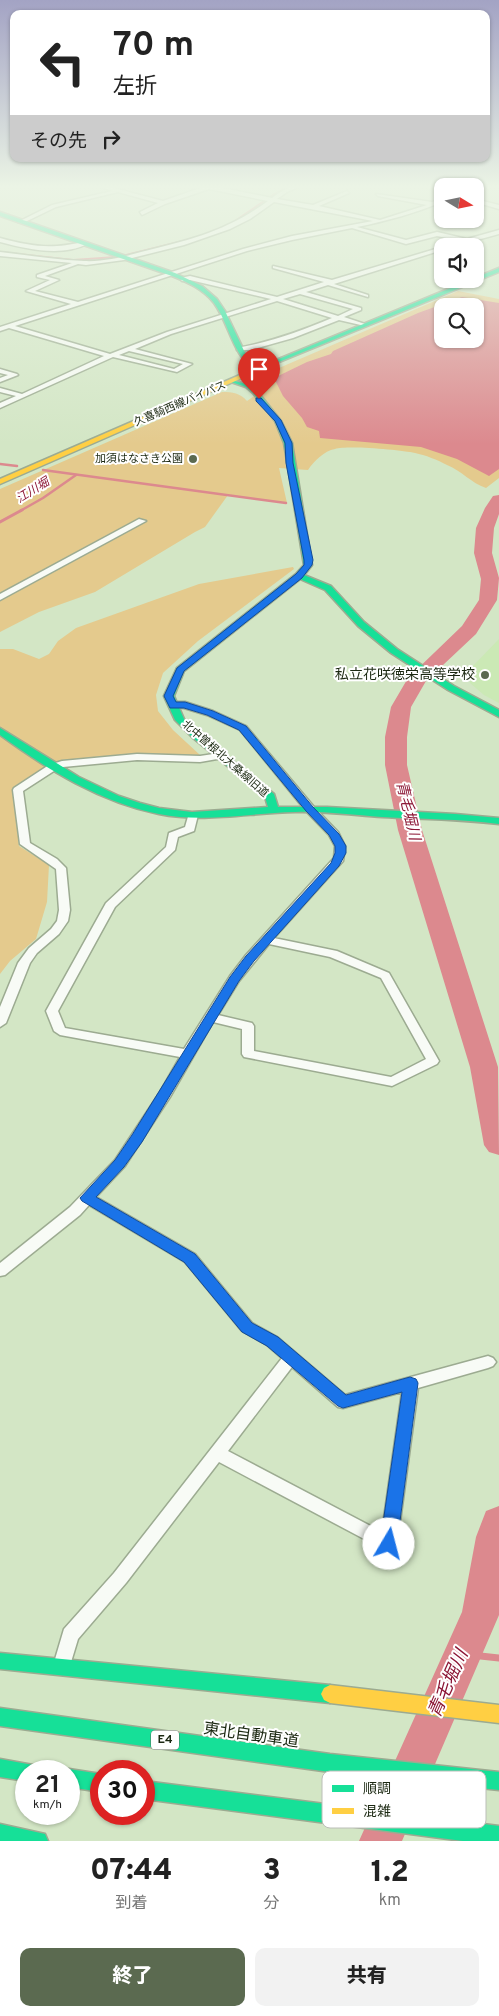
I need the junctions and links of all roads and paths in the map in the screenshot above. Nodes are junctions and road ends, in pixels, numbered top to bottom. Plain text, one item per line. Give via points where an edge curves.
1 (50, 272) edge
2 (164, 272) edge
3 (177, 272) edge
4 (293, 272) edge
5 (360, 272) edge
6 (494, 272) edge
7 (170, 274) junction
8 (182, 279) junction
9 (329, 282) junction
10 (298, 292) junction
11 (366, 296) dead end
12 (276, 299) junction
13 (78, 304) junction
14 (224, 316) junction
15 (339, 318) junction
16 (363, 324) junction
17 (9, 326) junction
18 (0, 329) edge
19 (129, 349) junction
20 (239, 349) junction
21 (112, 356) junction
22 (258, 370) junction
23 (0, 371) edge
24 (0, 380) edge
25 (233, 380) junction
26 (0, 390) edge
27 (23, 396) junction
28 (0, 406) edge
29 (0, 482) edge
30 (142, 521) dead end
31 (299, 576) junction
32 (0, 597) edge
33 (173, 706) junction
34 (499, 714) edge
35 (0, 731) edge
36 (220, 756) junction
37 (52, 767) junction
38 (310, 809) junction
39 (274, 810) junction
40 (193, 815) junction
41 (499, 821) edge
42 (267, 940) junction
43 (210, 1017) junction
44 (0, 1022) edge
45 (187, 1054) junction
46 (87, 1198) junction
47 (0, 1271) edge
48 (291, 1357) junction
49 (488, 1362) dead end
50 (410, 1383) junction
51 (217, 1453) junction
52 (0, 1660) edge
53 (62, 1666) junction
54 (499, 1714) edge
55 (0, 1717) edge
56 (0, 1768) edge
57 (15, 1770) edge
58 (401, 1771) edge
59 (486, 1781) edge
60 (499, 1782) edge
61 (155, 1791) edge
62 (322, 1813) edge
63 (439, 1828) edge
64 (0, 1834) edge
65 (495, 1835) edge
66 (38, 1841) edge

1 - 13 street via 39,276 56,280 29,291
2 - 7 main road
3 - 7 street
4 - 9 street
5 - 9 street
6 - 16 main road, 久喜騎西線バイパス
7 - 8 main road
7 - 13 street
8 - 12 street via 190,278
8 - 14 main road via 207,292
9 - 10 street
9 - 11 street
10 - 12 street
10 - 15 street via 359,309
12 - 14 street
12 - 15 street
13 - 17 street
14 - 19 street
14 - 20 main road
15 - 16 street
15 - 20 street via 291,338
16 - 22 main road, 久喜騎西線バイパス
17 - 18 street
17 - 21 street
19 - 21 street
19 - 21 street via 189,364 175,371
20 - 22 main road via 246,364
21 - 27 street
22 - 25 main road, 久喜騎西線バイパス
23 - 24 street via 15,374
25 - 29 main road, 久喜騎西線バイパス
25 - 31 main road via 255,392 278,420 288,443 308,560
26 - 27 street
27 - 28 street
30 - 32 street
31 - 33 main road, 北中曽根北大桑線旧道 via 180,670 168,696
31 - 34 main road via 328,588 361,624 413,664
33 - 36 main road, 北中曽根北大桑線旧道 via 180,720
33 - 38 street via 185,705 243,728
35 - 37 main road
36 - 37 street via 200,759 137,757
36 - 39 main road, 北中曽根北大桑線旧道 via 270,796
37 - 40 main road via 132,804 160,812
37 - 44 street via 18,790 25,844 61,868 64,915 57,928 29,954
38 - 39 main road
38 - 41 main road via 470,816
38 - 42 street via 338,840 339,859
39 - 40 main road
40 - 45 street via 190,829 173,835 172,848 110,905 52,1012 60,1032
42 - 43 street via 234,980
42 - 43 street via 333,954 385,976 432,1061 392,1082 248,1054 248,1026
43 - 45 street
45 - 46 street via 127,1153
46 - 47 street
46 - 48 street via 190,1258 247,1328 272,1341
48 - 50 street via 343,1402
48 - 51 street
49 - 50 street
50 - 51 street via 389,1544
51 - 53 street via 120,1578 74,1629
52 - 53 main road
53 - 54 main road
55 - 58 main road, 東北自動車道 / E4
56 - 57 main road
59 - 60 main road, 東北自動車道 / E4
61 - 62 main road
63 - 65 main road
64 - 66 main road

